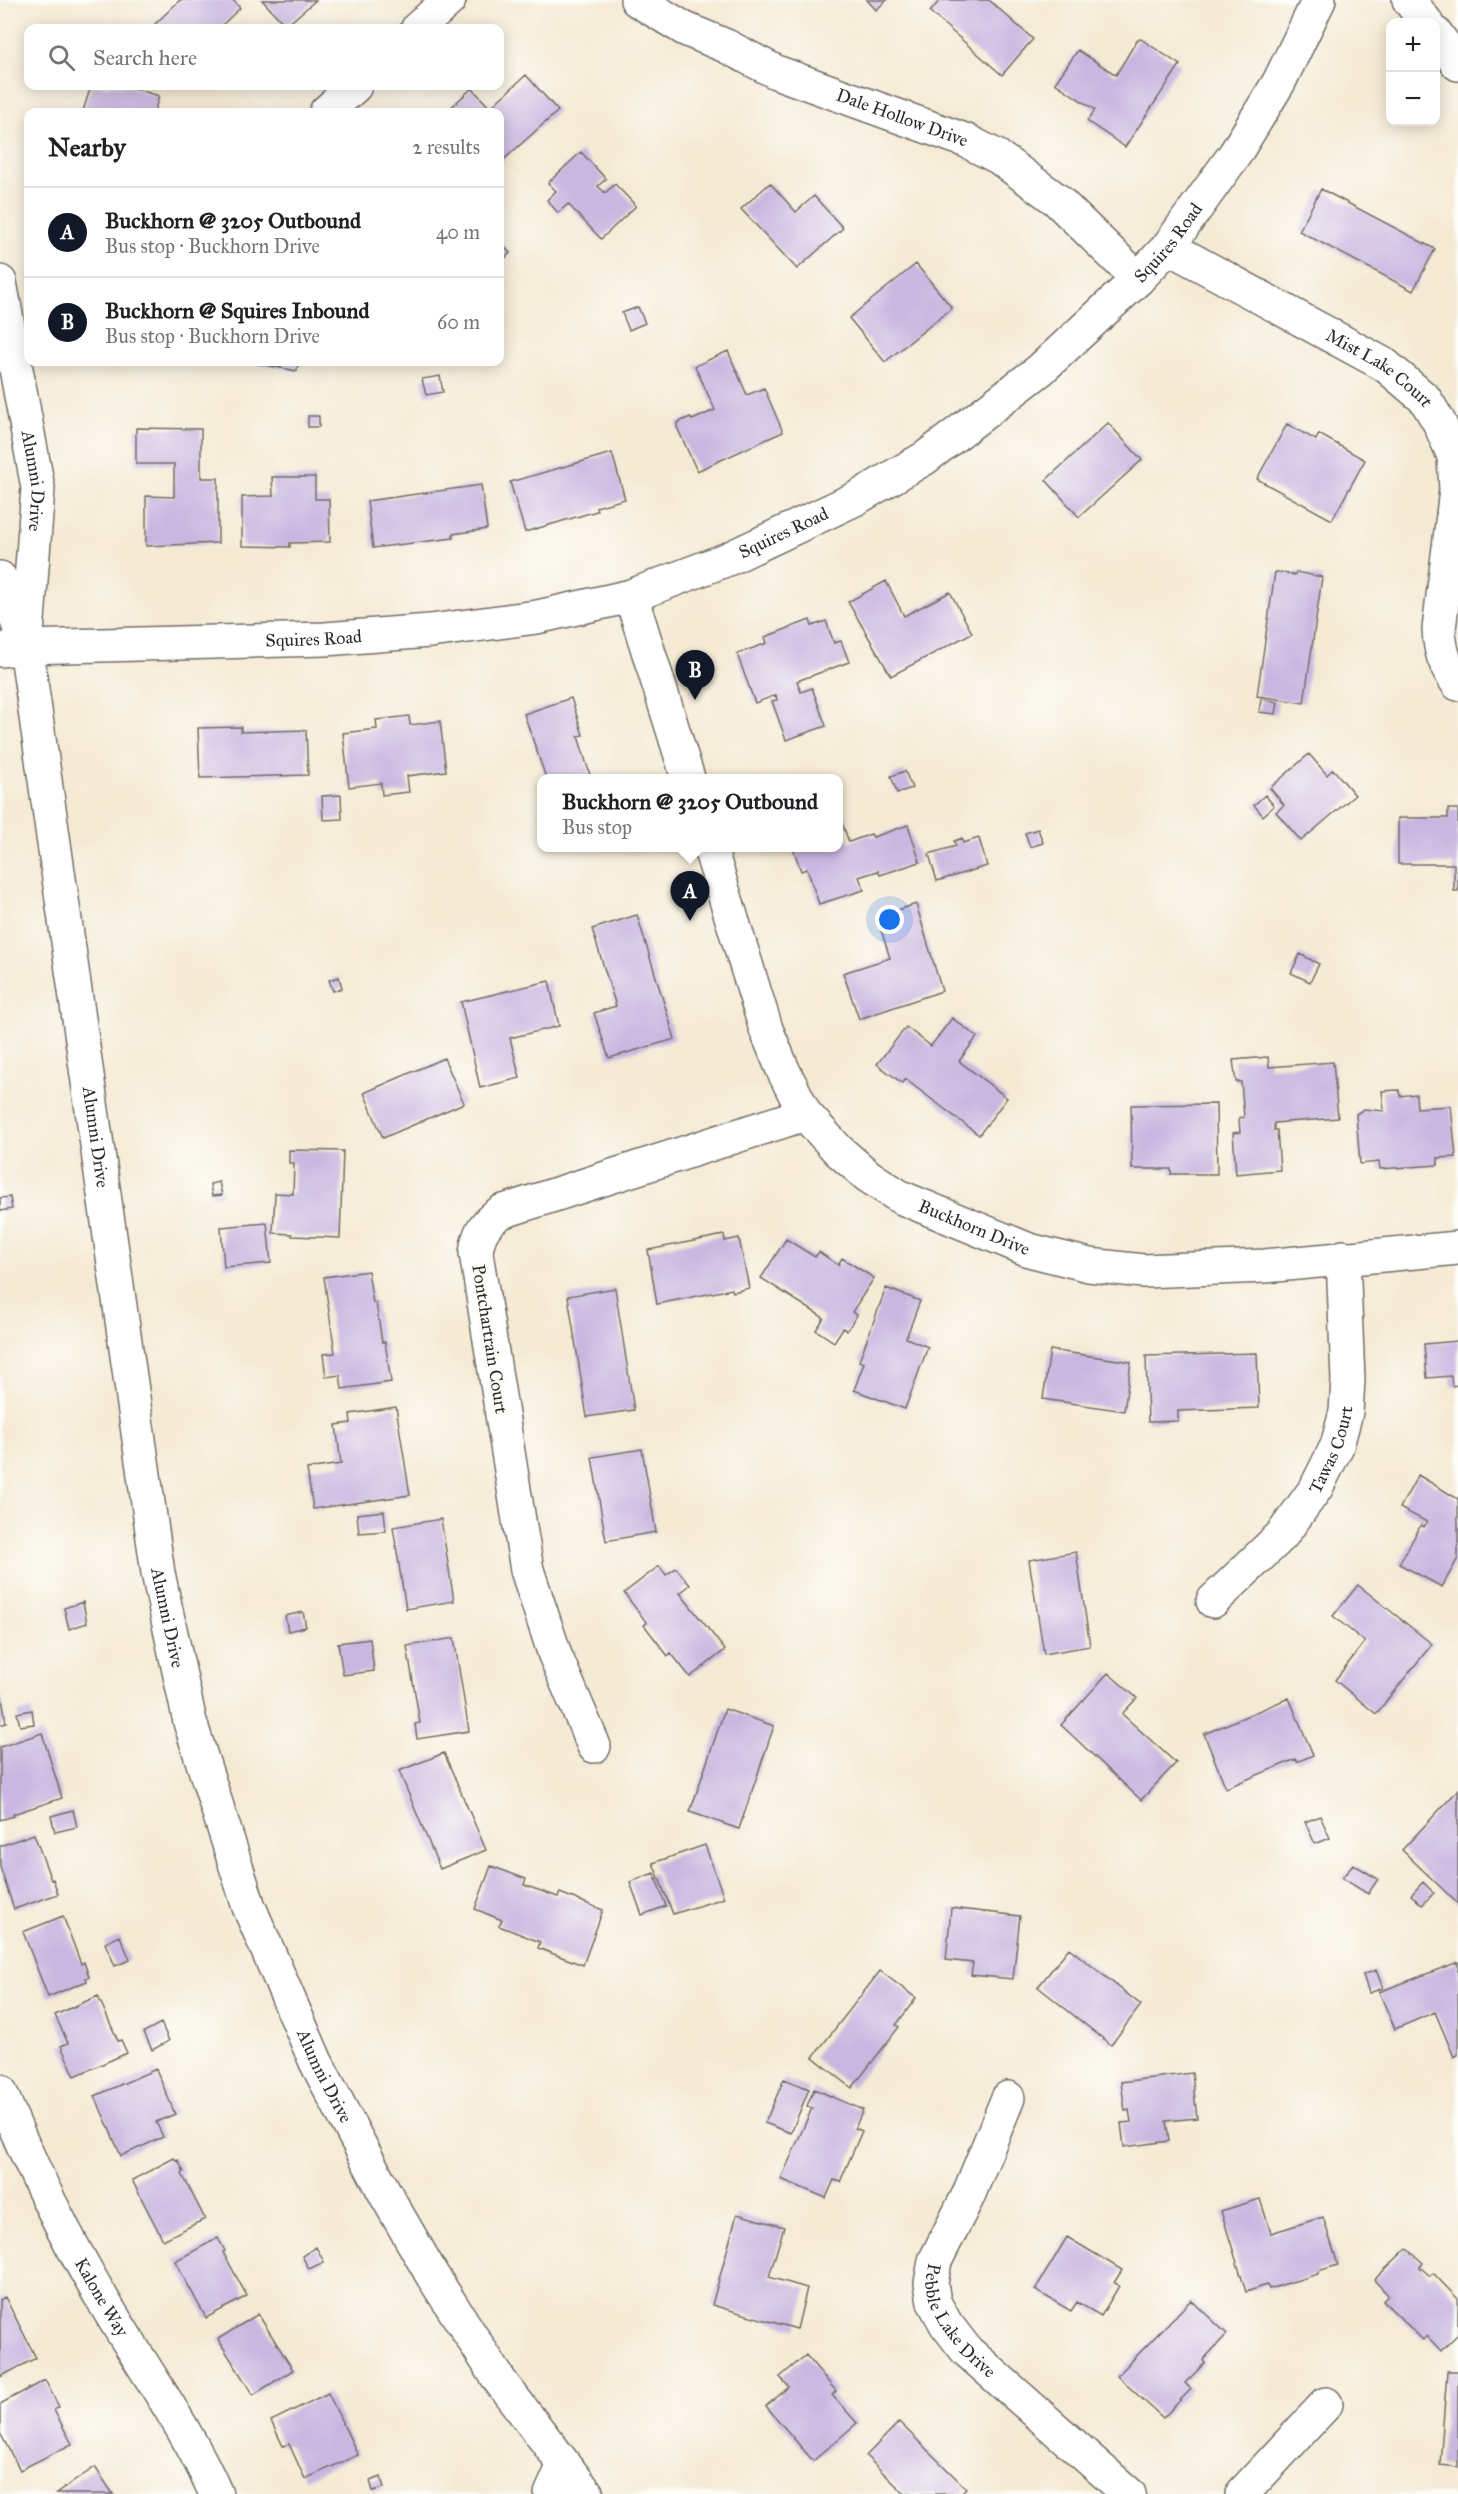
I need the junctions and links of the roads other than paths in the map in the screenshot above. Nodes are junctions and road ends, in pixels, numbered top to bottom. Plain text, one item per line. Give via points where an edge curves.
1 (449, 0) edge
2 (637, 0) edge
3 (1319, 0) edge
4 (1409, 0) edge
5 (1423, 18) edge
6 (422, 24) edge
7 (1440, 39) edge
8 (1458, 64) edge
9 (351, 90) edge
10 (330, 108) edge
11 (1168, 247) junction
12 (1138, 279) junction
13 (0, 282) edge
14 (0, 578) edge
15 (631, 596) junction
16 (13, 648) edge
17 (1458, 684) edge
18 (687, 774) edge
19 (711, 852) edge
20 (805, 1114) junction
21 (1458, 1248) edge
22 (1342, 1257) junction
23 (1213, 1601) dead end
24 (594, 1746) dead end
25 (0, 2091) edge
26 (1008, 2098) dead end
27 (1326, 2404) dead end
28 (564, 2465) junction
29 (216, 2494) edge
30 (551, 2494) edge
31 (587, 2494) edge
32 (1129, 2494) edge
33 (1242, 2494) edge

1 - 6 street
2 - 12 street, Dale Hollow Drive via 776,72 967,141 998,157 1057,200
3 - 11 street, Squires Road via 1279,82
4 - 5 street
7 - 8 street
9 - 10 street
11 - 12 street, Squires Road
11 - 17 street, Mist Lake Court via 1385,364 1425,399 1454,456 1456,490 1438,629 1440,650
12 - 15 street, Squires Road via 1040,370 925,458 855,499 728,559
13 - 16 street, Alumni Drive via 38,488
14 - 16 street, Alumni Drive
15 - 16 street, Squires Road via 537,617 430,631 326,639
15 - 18 street
16 - 28 street, Alumni Drive via 158,1573 190,1722 249,1907 316,2062 432,2275 500,2381
19 - 20 street, Buckhorn Drive via 766,1029
20 - 22 street, Buckhorn Drive via 839,1151 900,1197 1039,1252 1089,1265 1143,1271 1265,1266
20 - 24 street, Pontchartrain Court via 501,1212 489,1221 477,1240 527,1570 555,1655
21 - 22 street, Buckhorn Drive
22 - 23 street, Tawas Court via 1348,1380 1346,1412 1337,1446 1316,1488 1282,1535
25 - 29 street, Kalone Way via 46,2194 108,2310 194,2448
26 - 32 street, Pebble Lake Drive via 968,2196 935,2261 931,2283 934,2302 967,2351
27 - 33 street
28 - 30 street
28 - 31 street, Alumni Drive

